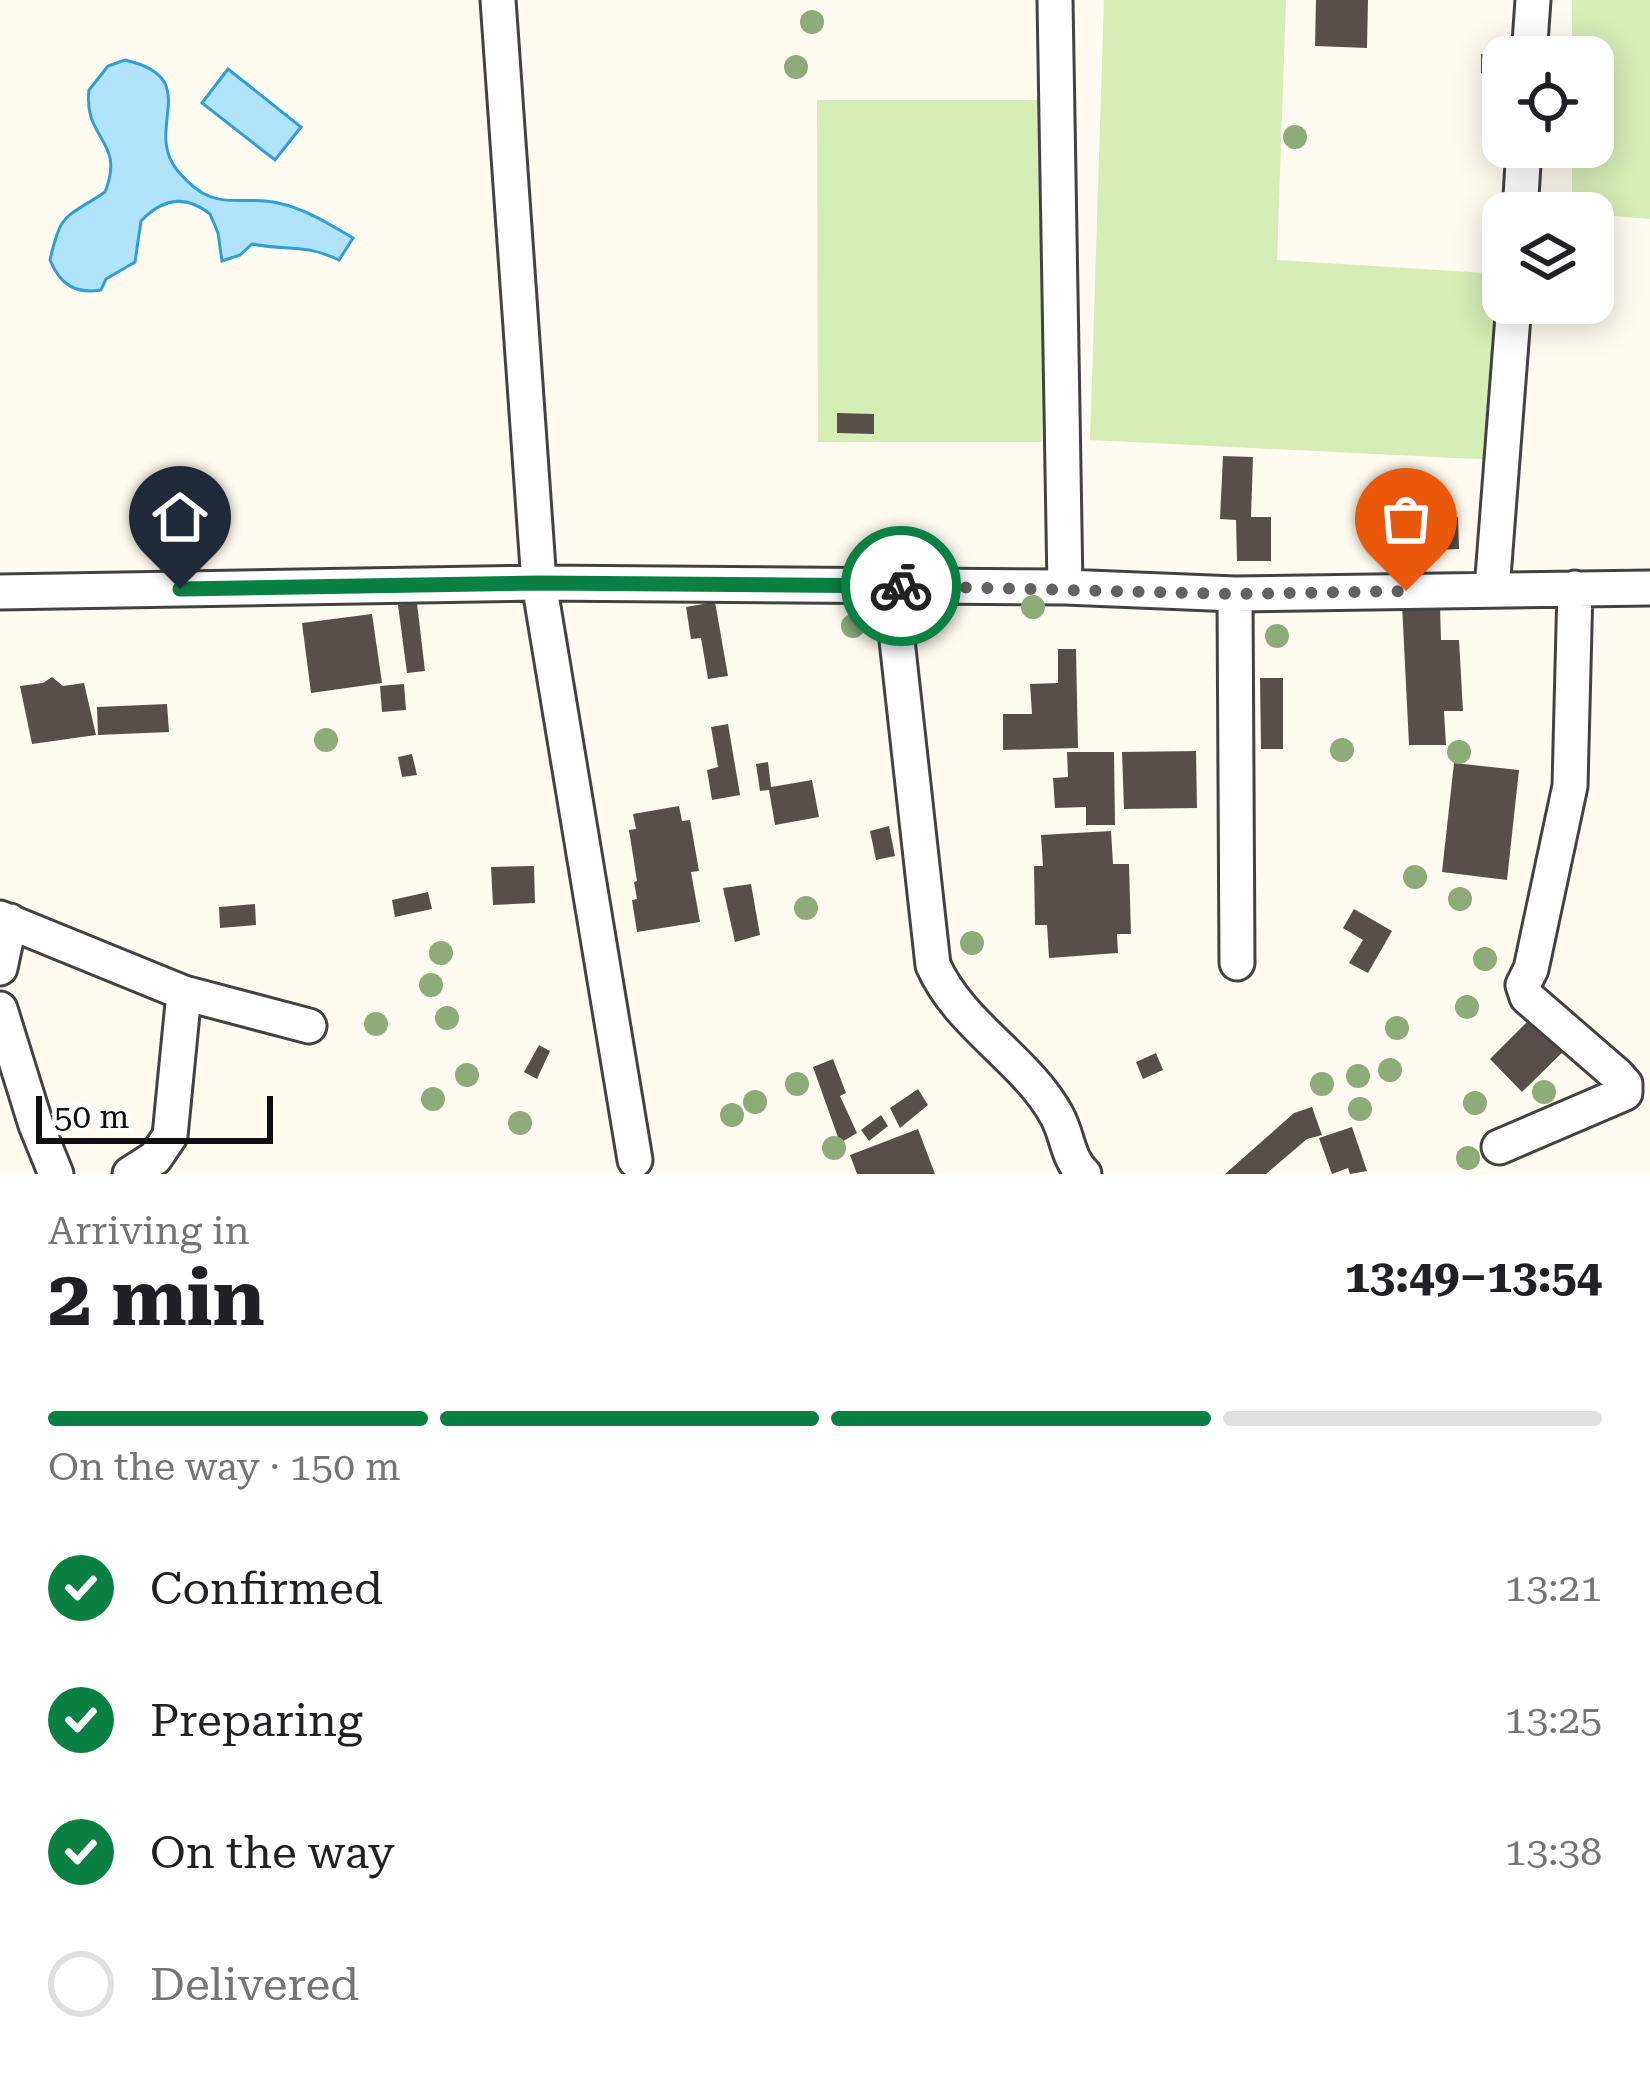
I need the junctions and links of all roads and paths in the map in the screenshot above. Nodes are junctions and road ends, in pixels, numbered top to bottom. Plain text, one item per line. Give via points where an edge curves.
1 (498, 0) edge
2 (1055, 0) edge
3 (1533, 0) edge
4 (1530, 36) edge
5 (1512, 324) edge
6 (539, 583) junction
7 (891, 586) junction
8 (1065, 587) junction
9 (1575, 588) junction
10 (1650, 588) edge
11 (1492, 590) junction
12 (0, 592) edge
13 (1235, 594) junction
14 (5, 920) edge
15 (1237, 963) dead end
16 (0, 968) edge
17 (184, 993) junction
18 (0, 1009) edge
19 (309, 1026) dead end
20 (1499, 1147) dead end
21 (635, 1160) dead end
22 (1069, 1170) edge
23 (56, 1174) edge
24 (130, 1174) edge

1 - 6 street
2 - 8 street
3 - 4 street
5 - 11 street
6 - 7 street
6 - 12 street
6 - 21 street
7 - 8 street
7 - 22 street via 933,965 956,1003 1048,1101
8 - 13 street
9 - 10 street
9 - 11 street
9 - 20 street via 1570,786 1523,985 1617,1075 1625,1094
11 - 13 street
13 - 15 street
14 - 16 street
14 - 17 street
17 - 19 street
17 - 24 street via 170,1136
18 - 23 street

